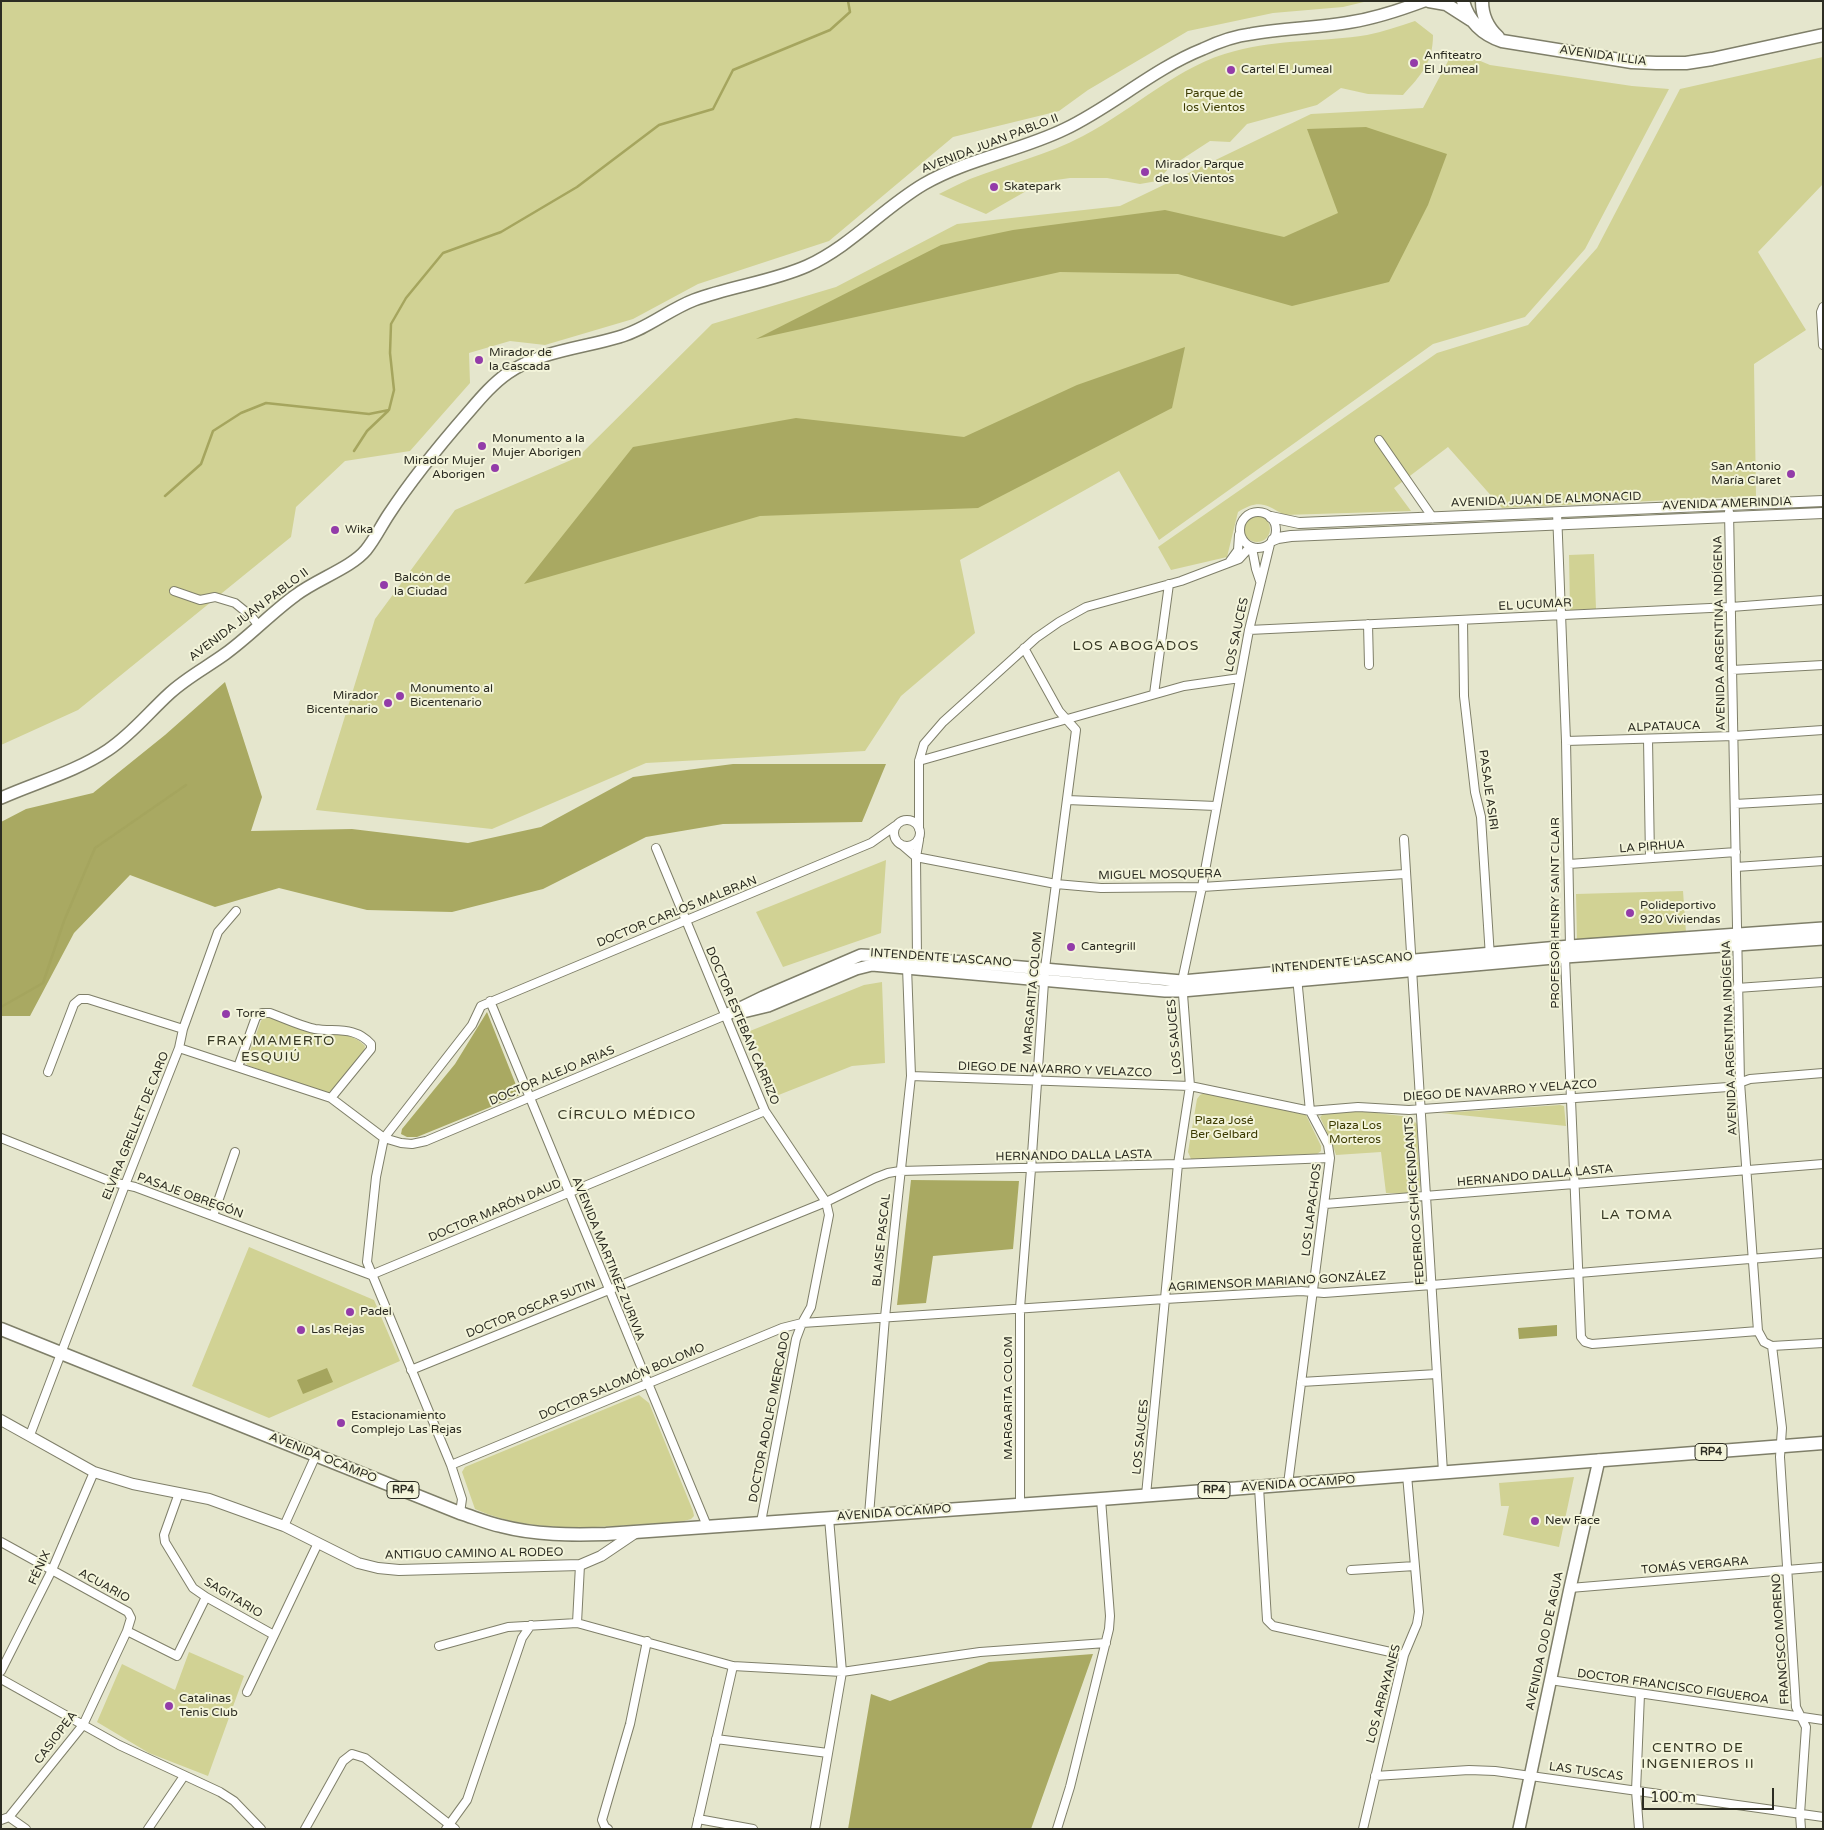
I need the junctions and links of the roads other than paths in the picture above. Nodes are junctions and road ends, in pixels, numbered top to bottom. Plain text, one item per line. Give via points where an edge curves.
1 (1424, 1) edge
2 (1429, 1) edge
3 (1464, 1) edge
4 (1482, 1) edge
5 (1473, 22) junction
6 (1823, 35) edge
7 (1502, 41) junction
8 (1823, 307) edge
9 (1823, 345) edge
10 (1379, 440) dead end
11 (1823, 501) edge
12 (1730, 505) junction
13 (1557, 512) junction
14 (1823, 513) edge
15 (1271, 517) junction
16 (1729, 517) junction
17 (1433, 518) junction
18 (1558, 524) junction
19 (1240, 534) junction
20 (1272, 542) junction
21 (1251, 548) junction
22 (1229, 563) junction
23 (1260, 581) junction
24 (1169, 584) junction
25 (174, 592) dead end
26 (1823, 600) edge
27 (1731, 607) junction
28 (1561, 615) junction
29 (1463, 620) junction
30 (1368, 624) junction
31 (259, 626) junction
32 (1249, 630) junction
33 (1024, 648) junction
34 (1369, 665) dead end
35 (1823, 665) edge
36 (1732, 670) junction
37 (1240, 678) junction
38 (1154, 694) junction
39 (1067, 719) junction
40 (1823, 730) edge
41 (1734, 736) junction
42 (1648, 739) junction
43 (1566, 741) junction
44 (919, 761) junction
45 (1, 798) edge
46 (918, 798) junction
47 (1823, 799) edge
48 (1067, 800) junction
49 (1735, 804) junction
50 (1216, 806) junction
51 (898, 824) junction
52 (919, 829) junction
53 (1404, 839) dead end
54 (919, 840) junction
55 (871, 843) junction
56 (899, 843) junction
57 (656, 848) dead end
58 (1736, 852) junction
59 (916, 857) junction
60 (1650, 858) junction
61 (1823, 861) edge
62 (1569, 864) junction
63 (1736, 867) junction
64 (1405, 874) junction
65 (1056, 884) junction
66 (1202, 887) junction
67 (236, 911) dead end
68 (686, 921) junction
69 (1823, 928) edge
70 (1823, 939) edge
71 (1737, 940) junction
72 (1567, 952) junction
73 (917, 958) junction
74 (1490, 958) junction
75 (1411, 966) junction
76 (907, 967) junction
77 (1044, 974) junction
78 (1296, 976) junction
79 (1823, 982) edge
80 (1182, 986) junction
81 (1737, 988) junction
82 (490, 1001) junction
83 (726, 1015) junction
84 (183, 1029) junction
85 (179, 1048) junction
86 (238, 1068) junction
87 (48, 1072) dead end
88 (1823, 1073) edge
89 (911, 1076) junction
90 (1037, 1081) junction
91 (1740, 1082) junction
92 (1190, 1086) junction
93 (530, 1097) junction
94 (331, 1098) junction
95 (1570, 1099) junction
96 (1420, 1109) junction
97 (765, 1111) junction
98 (1310, 1111) junction
99 (1, 1138) edge
100 (384, 1138) junction
101 (235, 1152) dead end
102 (1330, 1158) junction
103 (1178, 1164) junction
104 (1823, 1164) edge
105 (1031, 1169) junction
106 (1746, 1170) junction
107 (900, 1171) junction
108 (125, 1185) junction
109 (1574, 1185) junction
110 (568, 1193) junction
111 (1425, 1196) junction
112 (826, 1202) junction
113 (1325, 1204) junction
114 (213, 1216) junction
115 (1823, 1253) edge
116 (1752, 1259) junction
117 (1578, 1273) junction
118 (372, 1275) junction
119 (1432, 1285) junction
120 (609, 1290) junction
121 (1313, 1292) junction
122 (1166, 1299) junction
123 (1020, 1308) junction
124 (886, 1318) junction
125 (802, 1323) junction
126 (1, 1329) edge
127 (1758, 1331) junction
128 (1823, 1342) edge
129 (1772, 1346) junction
130 (62, 1353) junction
131 (411, 1370) junction
132 (1437, 1374) junction
133 (1301, 1382) junction
134 (647, 1383) junction
135 (1, 1420) edge
136 (30, 1435) junction
137 (1823, 1443) edge
138 (1780, 1446) junction
139 (316, 1455) junction
140 (1599, 1460) junction
141 (451, 1465) junction
142 (94, 1472) junction
143 (1443, 1472) junction
144 (1407, 1475) junction
145 (1288, 1484) junction
146 (1259, 1487) junction
147 (180, 1493) junction
148 (1146, 1496) junction
149 (1101, 1499) junction
150 (1020, 1505) junction
151 (460, 1513) junction
152 (869, 1515) junction
153 (829, 1518) junction
154 (761, 1522) junction
155 (284, 1526) junction
156 (707, 1526) junction
157 (639, 1531) junction
158 (597, 1534) junction
159 (1, 1542) edge
160 (318, 1543) junction
161 (601, 1556) junction
162 (580, 1564) junction
163 (1415, 1566) junction
164 (1823, 1567) edge
165 (52, 1570) junction
166 (1351, 1570) dead end
167 (1787, 1570) junction
168 (1570, 1588) junction
169 (206, 1597) junction
170 (577, 1623) junction
171 (531, 1625) junction
172 (127, 1631) junction
173 (274, 1636) junction
174 (647, 1641) junction
175 (1106, 1643) junction
176 (438, 1646) dead end
177 (1404, 1655) junction
178 (733, 1666) junction
179 (1, 1671) edge
180 (842, 1672) junction
181 (1, 1678) edge
182 (1550, 1680) junction
183 (247, 1692) dead end
184 (1640, 1694) junction
185 (1800, 1717) junction
186 (1823, 1720) edge
187 (83, 1725) junction
188 (716, 1739) junction
189 (828, 1752) junction
190 (1530, 1775) junction
191 (184, 1776) junction
192 (1375, 1776) junction
193 (1636, 1791) junction
194 (1800, 1814) junction
195 (1823, 1817) edge
196 (5, 1818) edge
197 (698, 1819) junction
198 (450, 1827) edge
199 (26, 1829) edge
200 (148, 1829) edge
201 (261, 1829) edge
202 (305, 1829) edge
203 (608, 1829) edge
204 (696, 1829) edge
205 (753, 1829) edge
206 (815, 1829) edge
207 (1057, 1829) edge
208 (1364, 1829) edge
209 (1519, 1829) edge
210 (1639, 1829) edge
211 (1801, 1829) edge

1 - 31 main road, AVENIDA JUAN PABLO II via 1352,22 1249,34 1200,50 1071,126 929,181 844,244 808,265 697,299 633,332 513,369 481,397 431,456 387,516 369,547 347,565 309,585
2 - 5 main road, AVENIDA ILLIA via 1446,4
3 - 5 main road, AVENIDA ILLIA
4 - 7 main road via 1484,20
5 - 7 main road, AVENIDA ILLIA via 1482,32
6 - 7 main road, AVENIDA ILLIA via 1712,59 1656,63
8 - 9 street
10 - 17 street
11 - 12 street, AVENIDA JUAN DE ALMONACID
12 - 13 street, AVENIDA JUAN DE ALMONACID
12 - 16 street, AVENIDA ARGENTINA INDÍGENA
13 - 17 street, AVENIDA JUAN DE ALMONACID
13 - 18 street, PROFESOR HENRY SAINT CLAIR
14 - 16 street, AVENIDA AMERINDIA
15 - 17 street, AVENIDA JUAN DE ALMONACID via 1299,524
15 - 19 street via 1260,512 1248,514 1240,523
15 - 20 street via 1276,531
16 - 18 street, AVENIDA AMERINDIA
16 - 27 street, AVENIDA ARGENTINA INDÍGENA
18 - 20 street, AVENIDA AMERINDIA via 1284,536
18 - 28 street, PROFESOR HENRY SAINT CLAIR
19 - 21 street
19 - 22 street via 1238,550
20 - 21 street
20 - 23 street, LOS SAUCES
21 - 22 street
21 - 23 street, LOS SAUCES
22 - 24 street
23 - 32 street, LOS SAUCES
24 - 33 street via 1086,607
24 - 38 street
25 - 31 street via 200,600 215,597 235,603
26 - 27 street, EL UCUMAR
27 - 28 street, EL UCUMAR
27 - 36 street, AVENIDA ARGENTINA INDÍGENA
28 - 29 street, EL UCUMAR
28 - 43 street, PROFESOR HENRY SAINT CLAIR
29 - 30 street, EL UCUMAR
29 - 74 street, PASAJE ASIRI via 1464,696 1481,816
30 - 32 street, EL UCUMAR
30 - 34 street
31 - 45 main road, AVENIDA JUAN PABLO II via 228,652 172,690 110,749 62,774
32 - 37 street, LOS SAUCES
33 - 39 street, MARGARITA COLOM via 1059,711
33 - 44 street via 931,734
35 - 36 street
36 - 41 street, AVENIDA ARGENTINA INDÍGENA
37 - 38 street
37 - 50 street, LOS SAUCES
38 - 39 street
39 - 44 street
39 - 48 street, MARGARITA COLOM via 1076,730
40 - 41 street, ALPATAUCA
41 - 42 street, ALPATAUCA
41 - 49 street, AVENIDA ARGENTINA INDÍGENA
42 - 43 street, ALPATAUCA
42 - 60 street
43 - 62 street, PROFESOR HENRY SAINT CLAIR
44 - 46 street
46 - 51 street via 914,809
46 - 52 street
47 - 49 street
48 - 50 street
48 - 65 street, MARGARITA COLOM
49 - 58 street, AVENIDA ARGENTINA INDÍGENA
50 - 66 street, LOS SAUCES
51 - 52 street via 912,821
51 - 55 street, DOCTOR CARLOS MALBRAN
51 - 56 street via 893,834
52 - 54 street
53 - 64 street, FEDERICO SCHICKENDANTS
54 - 56 street via 911,846
54 - 59 street
55 - 56 street, DOCTOR CARLOS MALBRAN via 890,840
55 - 68 street, DOCTOR CARLOS MALBRAN
56 - 59 street
57 - 68 street, DOCTOR ESTEBAN CARRIZO
58 - 60 street, LA PIRHUA
58 - 63 street, AVENIDA ARGENTINA INDÍGENA
59 - 65 street, MIGUEL MOSQUERA
59 - 73 street
60 - 62 street, LA PIRHUA
61 - 63 street
62 - 72 street, PROFESOR HENRY SAINT CLAIR
63 - 71 street, AVENIDA ARGENTINA INDÍGENA
64 - 66 street, MIGUEL MOSQUERA
64 - 75 street, FEDERICO SCHICKENDANTS
65 - 66 street, MIGUEL MOSQUERA via 1101,888
65 - 77 street, MARGARITA COLOM
66 - 80 street, LOS SAUCES
67 - 84 street, ELVIRA GRELLET DE CARO via 218,932
68 - 82 street, DOCTOR CARLOS MALBRAN
68 - 83 street, DOCTOR ESTEBAN CARRIZO
69 - 71 main road, INTENDENTE LASCANO
70 - 71 main road, INTENDENTE LASCANO
71 - 72 main road, INTENDENTE LASCANO
71 - 81 street, AVENIDA ARGENTINA INDÍGENA
72 - 74 main road, INTENDENTE LASCANO
72 - 95 street, PROFESOR HENRY SAINT CLAIR
73 - 76 street
73 - 77 main road, INTENDENTE LASCANO
73 - 83 main road, INTENDENTE LASCANO via 861,955
74 - 75 main road, INTENDENTE LASCANO
75 - 78 main road, INTENDENTE LASCANO
75 - 96 street, FEDERICO SCHICKENDANTS
76 - 77 main road, INTENDENTE LASCANO
76 - 83 main road, INTENDENTE LASCANO via 864,966 768,1006
76 - 89 street, BLAISE PASCAL
77 - 80 main road, INTENDENTE LASCANO via 1165,991
77 - 90 street, MARGARITA COLOM
78 - 80 main road, INTENDENTE LASCANO
78 - 98 street, LOS LAPACHOS
79 - 81 street
80 - 92 street, LOS SAUCES
81 - 91 street, AVENIDA ARGENTINA INDÍGENA
82 - 93 street, AVENIDA MARTINEZ ZURIVIA
82 - 100 street via 481,1006 472,1025
83 - 93 street, DOCTOR ALEJO ARIAS
83 - 97 street, DOCTOR ESTEBAN CARRIZO
84 - 85 street, ELVIRA GRELLET DE CARO
84 - 87 street via 80,999 74,1004
85 - 86 street
85 - 108 street, ELVIRA GRELLET DE CARO
86 - 94 street
86 - 94 street via 256,1017 262,1012 314,1028 352,1032 372,1044 371,1049
88 - 91 street, DIEGO DE NAVARRO Y VELAZCO
89 - 90 street, DIEGO DE NAVARRO Y VELAZCO
89 - 107 street, BLAISE PASCAL
90 - 92 street, DIEGO DE NAVARRO Y VELAZCO
90 - 105 street, MARGARITA COLOM
91 - 95 street, DIEGO DE NAVARRO Y VELAZCO via 1728,1087
91 - 106 street, AVENIDA ARGENTINA INDÍGENA
92 - 98 street, DIEGO DE NAVARRO Y VELAZCO
92 - 103 street, LOS SAUCES
93 - 100 street, DOCTOR ALEJO ARIAS via 426,1142 401,1143
93 - 110 street, AVENIDA MARTINEZ ZURIVIA
94 - 100 street
95 - 96 street, DIEGO DE NAVARRO Y VELAZCO
95 - 109 street, PROFESOR HENRY SAINT CLAIR
96 - 98 street, DIEGO DE NAVARRO Y VELAZCO via 1358,1106
96 - 111 street, FEDERICO SCHICKENDANTS
97 - 110 street, DOCTOR MARÓN DAUD
97 - 112 street, DOCTOR ESTEBAN CARRIZO
98 - 102 street, LOS LAPACHOS via 1328,1145
99 - 108 street, PASAJE OBREGÓN
100 - 118 street via 376,1177 367,1262
101 - 114 street
102 - 103 street, HERNANDO DALLA LASTA
102 - 113 street, LOS LAPACHOS
103 - 105 street, HERNANDO DALLA LASTA
103 - 122 street, LOS SAUCES
104 - 106 street, HERNANDO DALLA LASTA
105 - 107 street, HERNANDO DALLA LASTA
105 - 123 street, MARGARITA COLOM
106 - 109 street, HERNANDO DALLA LASTA
106 - 116 street, AVENIDA ARGENTINA INDÍGENA
107 - 112 street, HERNANDO DALLA LASTA via 875,1178
107 - 124 street, BLAISE PASCAL
108 - 114 street, PASAJE OBREGÓN
108 - 130 street, ELVIRA GRELLET DE CARO
109 - 111 street, HERNANDO DALLA LASTA
109 - 117 street, PROFESOR HENRY SAINT CLAIR
110 - 118 street, DOCTOR MARÓN DAUD
110 - 120 street, AVENIDA MARTINEZ ZURIVIA
111 - 113 street, HERNANDO DALLA LASTA
111 - 119 street, FEDERICO SCHICKENDANTS
112 - 120 street, DOCTOR OSCAR SUTIN
112 - 125 street, DOCTOR ADOLFO MERCADO via 829,1215 811,1308
113 - 121 street, LOS LAPACHOS
114 - 118 street, PASAJE OBREGÓN
115 - 116 street, AGRIMENSOR MARIANO GONZÁLEZ
116 - 117 street, AGRIMENSOR MARIANO GONZÁLEZ
116 - 127 street, AVENIDA ARGENTINA INDÍGENA
117 - 119 street, AGRIMENSOR MARIANO GONZÁLEZ
117 - 127 street, PROFESOR HENRY SAINT CLAIR via 1581,1336 1585,1342
118 - 131 street
119 - 121 street, AGRIMENSOR MARIANO GONZÁLEZ
119 - 132 street, FEDERICO SCHICKENDANTS
120 - 131 street, DOCTOR OSCAR SUTIN
120 - 134 street, AVENIDA MARTINEZ ZURIVIA
121 - 122 street, AGRIMENSOR MARIANO GONZÁLEZ
121 - 133 street, LOS LAPACHOS
122 - 123 street, AGRIMENSOR MARIANO GONZÁLEZ
122 - 148 street, LOS SAUCES
123 - 124 street, AGRIMENSOR MARIANO GONZÁLEZ
123 - 150 street, MARGARITA COLOM
124 - 125 street, AGRIMENSOR MARIANO GONZÁLEZ
124 - 152 street, BLAISE PASCAL
125 - 134 street, DOCTOR SALOMÓN BOLOMO via 782,1328
125 - 154 street, DOCTOR ADOLFO MERCADO via 796,1339
126 - 130 main road, AVENIDA OCAMPO / RP4
127 - 129 street via 1764,1342
128 - 129 street
129 - 138 street via 1782,1428
130 - 136 street, ELVIRA GRELLET DE CARO
130 - 139 main road, AVENIDA OCAMPO / RP4
131 - 141 street
132 - 133 street
132 - 143 street, FEDERICO SCHICKENDANTS
133 - 145 street, LOS LAPACHOS
134 - 141 street, DOCTOR SALOMÓN BOLOMO
134 - 156 street, AVENIDA MARTINEZ ZURIVIA
135 - 136 street, ANTIGUO CAMINO AL RODEO
136 - 142 street, ANTIGUO CAMINO AL RODEO
137 - 138 main road, AVENIDA OCAMPO / RP4
138 - 140 main road, AVENIDA OCAMPO / RP4
138 - 167 street, FRANCISCO MORENO
139 - 151 main road, AVENIDA OCAMPO / RP4
139 - 155 street
140 - 143 main road, AVENIDA OCAMPO / RP4
140 - 168 main road, AVENIDA OJO DE AGUA
141 - 151 street via 462,1499
142 - 147 street, ANTIGUO CAMINO AL RODEO
142 - 165 street, FÉNIX
143 - 144 main road, AVENIDA OCAMPO / RP4
144 - 145 main road, AVENIDA OCAMPO / RP4
144 - 163 street, LOS ARRAYANES
145 - 146 main road, AVENIDA OCAMPO / RP4
146 - 148 main road, AVENIDA OCAMPO / RP4
146 - 177 street via 1267,1620 1273,1626
147 - 155 street, ANTIGUO CAMINO AL RODEO via 209,1499
147 - 169 street, SAGITARIO via 164,1535 165,1542 193,1588
148 - 149 main road, AVENIDA OCAMPO / RP4
149 - 150 main road, AVENIDA OCAMPO / RP4
149 - 175 street via 1110,1616
150 - 152 main road, AVENIDA OCAMPO / RP4
151 - 158 main road, AVENIDA OCAMPO / RP4 via 538,1533
152 - 153 main road, AVENIDA OCAMPO / RP4
153 - 154 main road, AVENIDA OCAMPO / RP4
153 - 180 street
154 - 156 main road, AVENIDA OCAMPO / RP4
155 - 160 street, ANTIGUO CAMINO AL RODEO
156 - 157 main road, AVENIDA OCAMPO / RP4
157 - 158 main road, AVENIDA OCAMPO / RP4
157 - 161 street, ANTIGUO CAMINO AL RODEO
158 - 161 street via 603,1540
159 - 165 street, ACUARIO
160 - 162 street, ANTIGUO CAMINO AL RODEO via 358,1563 378,1568
160 - 173 street
161 - 162 street, ANTIGUO CAMINO AL RODEO
162 - 170 street
163 - 166 street
163 - 177 street, LOS ARRAYANES via 1419,1612
164 - 167 street, TOMÁS VERGARA
165 - 172 street, ACUARIO via 128,1612 131,1618
165 - 179 street, FÉNIX
167 - 168 street, TOMÁS VERGARA
167 - 185 street, FRANCISCO MORENO via 1796,1707
168 - 182 main road, AVENIDA OJO DE AGUA
169 - 172 street via 177,1656
169 - 173 street, SAGITARIO
170 - 171 street
170 - 174 street
171 - 176 street via 508,1627
171 - 198 street via 522,1638 467,1800
172 - 187 street, CASIOPEA
173 - 183 street
174 - 178 street
174 - 203 street via 630,1724 602,1820
175 - 180 street via 980,1652
175 - 207 street
177 - 192 street, LOS ARRAYANES
178 - 180 street
178 - 188 street
180 - 189 street
181 - 187 street
182 - 184 street, DOCTOR FRANCISCO FIGUEROA
182 - 190 main road, AVENIDA OJO DE AGUA
184 - 185 street, DOCTOR FRANCISCO FIGUEROA
184 - 193 street
185 - 186 street, DOCTOR FRANCISCO FIGUEROA
185 - 194 street, FRANCISCO MORENO via 1806,1727
187 - 191 street
187 - 196 street, CASIOPEA
188 - 189 street
188 - 197 street
189 - 206 street
190 - 192 street, LAS TUSCAS via 1469,1770
190 - 193 street, LAS TUSCAS
190 - 209 main road, AVENIDA OJO DE AGUA
191 - 200 street
191 - 201 street via 234,1801
192 - 208 street, LOS ARRAYANES
193 - 194 street, LAS TUSCAS
193 - 210 street
194 - 195 street, LAS TUSCAS
194 - 211 street, FRANCISCO MORENO
196 - 199 street
197 - 204 street
197 - 205 street
198 - 202 street via 365,1758 352,1754 343,1761

